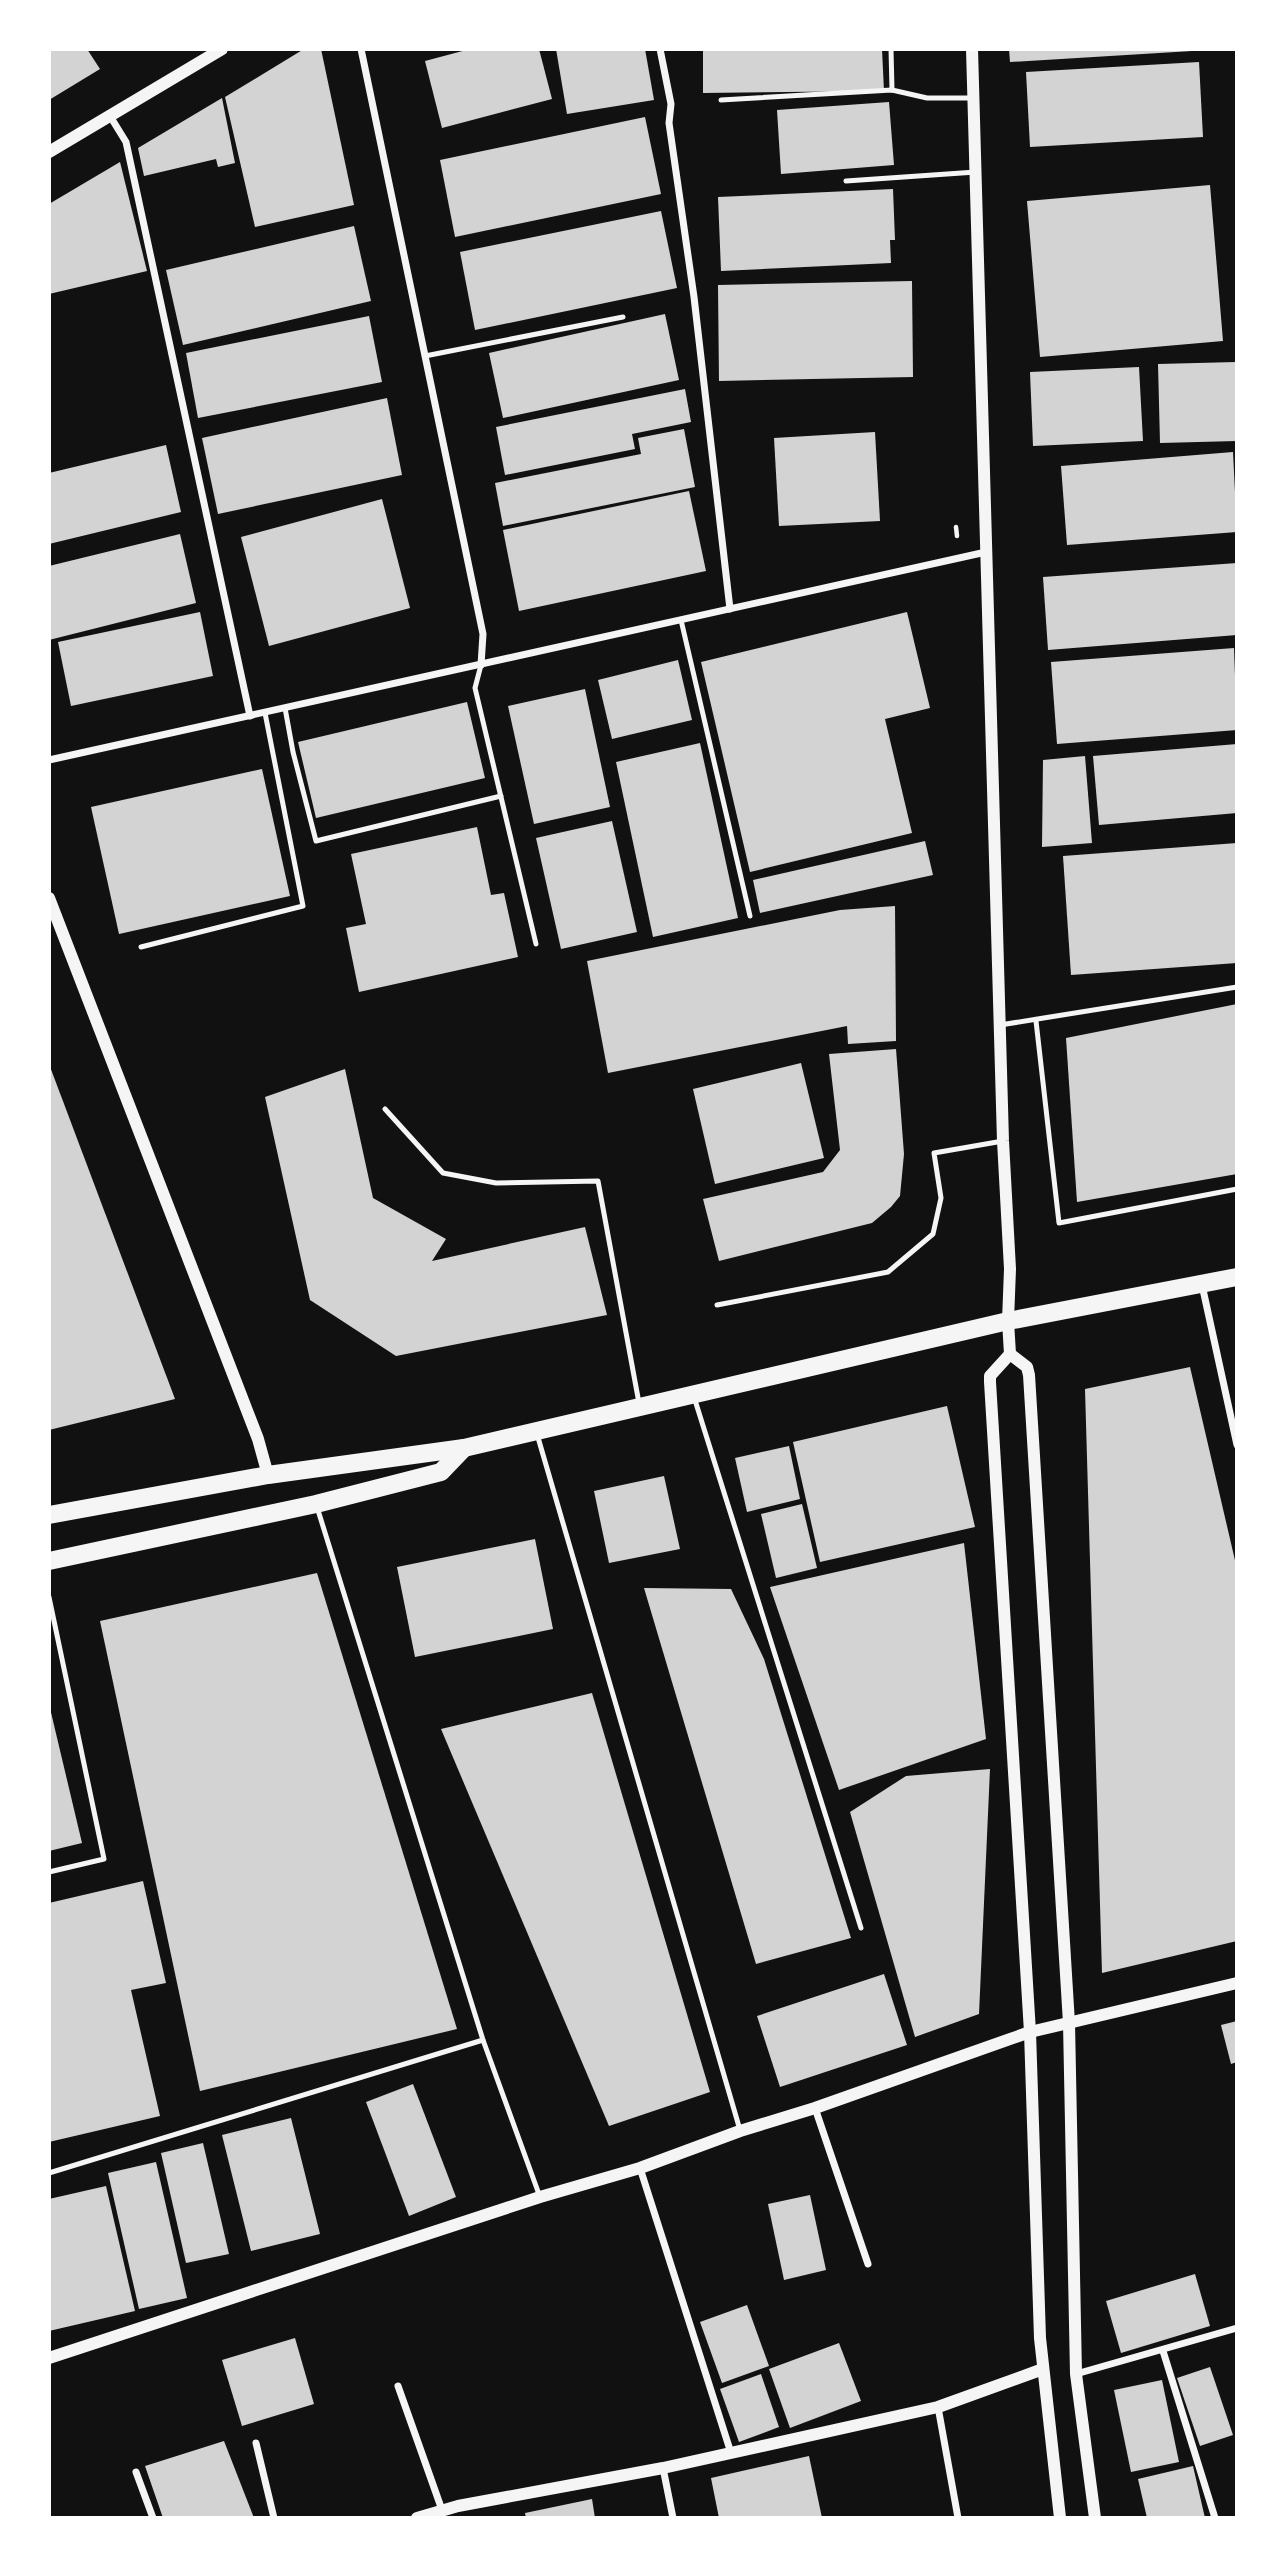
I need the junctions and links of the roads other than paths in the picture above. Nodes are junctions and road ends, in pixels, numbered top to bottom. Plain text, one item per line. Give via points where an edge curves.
1 (222, 49) edge
2 (361, 49) edge
3 (660, 49) edge
4 (891, 49) edge
5 (972, 49) edge
6 (891, 90) junction
7 (973, 98) junction
8 (721, 100) dead end
9 (110, 116) junction
10 (49, 152) edge
11 (976, 172) junction
12 (846, 181) dead end
13 (623, 317) dead end
14 (425, 356) junction
15 (986, 552) junction
16 (730, 609) junction
17 (681, 620) junction
18 (481, 665) junction
19 (285, 708) junction
20 (265, 713) junction
21 (250, 716) junction
22 (49, 760) edge
23 (501, 796) junction
24 (49, 898) edge
25 (750, 916) dead end
26 (536, 944) dead end
27 (141, 947) dead end
28 (1237, 987) edge
29 (1036, 1021) junction
30 (1000, 1025) junction
31 (385, 1110) dead end
32 (1003, 1141) junction
33 (1237, 1188) edge
34 (1237, 1277) edge
35 (1201, 1284) junction
36 (717, 1305) dead end
37 (1008, 1321) junction
38 (1010, 1354) junction
39 (693, 1394) junction
40 (640, 1406) junction
41 (536, 1431) junction
42 (1237, 1445) edge
43 (464, 1448) junction
44 (268, 1475) junction
45 (316, 1504) junction
46 (49, 1515) edge
47 (49, 1561) edge
48 (49, 1597) edge
49 (49, 1872) edge
50 (861, 1928) dead end
51 (1237, 1983) edge
52 (1069, 2023) junction
53 (1030, 2032) junction
54 (483, 2040) junction
55 (815, 2108) junction
56 (740, 2131) junction
57 (640, 2168) junction
58 (49, 2173) edge
59 (540, 2197) junction
60 (868, 2264) dead end
61 (1237, 2328) edge
62 (1163, 2350) junction
63 (49, 2358) edge
64 (1043, 2369) junction
65 (1076, 2374) junction
66 (398, 2386) dead end
67 (938, 2407) junction
68 (256, 2443) dead end
69 (731, 2454) junction
70 (663, 2468) junction
71 (136, 2472) dead end
72 (442, 2510) junction
73 (459, 2512) edge
74 (153, 2518) edge
75 (274, 2518) edge
76 (417, 2518) edge
77 (673, 2518) edge
78 (958, 2518) edge
79 (1060, 2518) edge
80 (1095, 2518) edge
81 (1216, 2518) edge

1 - 9 street
2 - 14 street
3 - 16 street via 671,104 669,123
4 - 6 lane
5 - 7 street
6 - 7 lane via 927,98
6 - 8 lane
7 - 11 street
9 - 10 street
9 - 21 street via 126,142
11 - 12 lane
11 - 15 street
13 - 14 lane
14 - 18 street via 483,634
15 - 16 street
15 - 30 street
16 - 17 street
17 - 18 street
17 - 25 lane
18 - 19 street
18 - 23 lane via 475,688
19 - 20 street
19 - 23 lane via 316,841
20 - 21 street
20 - 27 lane via 303,906
21 - 22 street
23 - 26 lane
24 - 44 street
28 - 29 lane
29 - 30 lane
29 - 33 lane via 1059,1223
30 - 32 street
31 - 40 lane via 443,1173 496,1183 597,1181
32 - 36 lane via 934,1153 941,1198 933,1234 888,1272
32 - 37 street
34 - 35 main road
35 - 37 main road
35 - 42 street
37 - 38 street
37 - 39 main road
38 - 52 street via 1027,1367 1029,1375
38 - 53 street via 990,1382
39 - 40 main road
39 - 50 lane
40 - 41 main road
41 - 43 main road
41 - 56 lane
43 - 44 main road
43 - 45 main road via 441,1472
44 - 46 main road
45 - 47 main road
45 - 54 lane
48 - 49 lane via 104,1859
51 - 52 street
52 - 53 street
52 - 65 street
53 - 55 street
53 - 64 street
54 - 58 lane
54 - 59 lane
55 - 56 street
55 - 60 street
56 - 57 street
57 - 59 street
57 - 69 street
59 - 63 street
61 - 62 street
62 - 65 street
62 - 81 street
64 - 67 street
64 - 79 street
65 - 80 street
66 - 72 street
67 - 69 street
67 - 78 street
68 - 75 street
69 - 70 street
70 - 73 street
70 - 77 street
71 - 74 street
72 - 73 street
72 - 76 street

